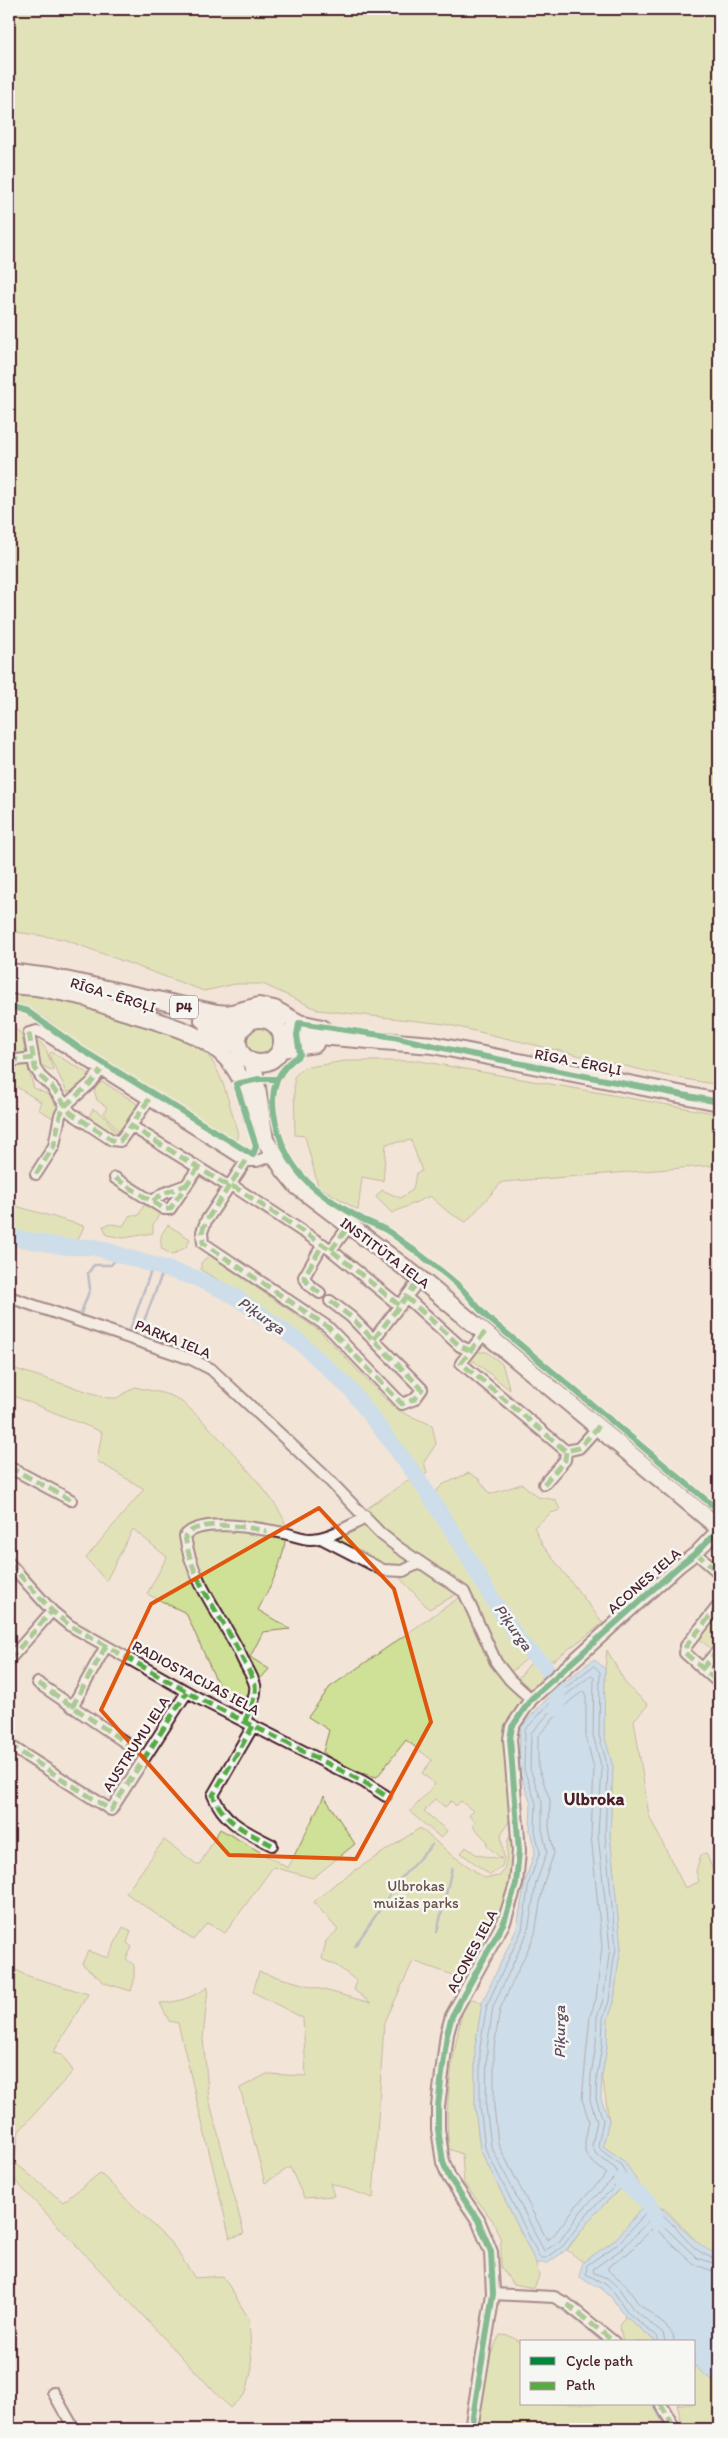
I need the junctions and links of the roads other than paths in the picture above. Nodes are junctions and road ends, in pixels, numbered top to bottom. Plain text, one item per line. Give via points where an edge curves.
1 (9, 972) edge
2 (65, 980) junction
3 (9, 985) edge
4 (89, 999) junction
5 (245, 1026) junction
6 (281, 1041) junction
7 (433, 1045) junction
8 (239, 1047) junction
9 (466, 1053) junction
10 (33, 1058) junction
11 (9, 1061) edge
12 (261, 1062) junction
13 (101, 1070) junction
14 (148, 1099) junction
15 (719, 1102) edge
16 (67, 1104) junction
17 (131, 1126) junction
18 (265, 1140) junction
19 (274, 1155) junction
20 (246, 1161) junction
21 (198, 1168) junction
22 (36, 1174) dead end
23 (115, 1178) dead end
24 (186, 1185) junction
25 (230, 1186) junction
26 (153, 1201) junction
27 (349, 1226) junction
28 (327, 1247) junction
29 (420, 1279) junction
30 (320, 1293) dead end
31 (9, 1297) edge
32 (406, 1297) junction
33 (330, 1301) dead end
34 (400, 1306) junction
35 (484, 1332) junction
36 (374, 1339) junction
37 (469, 1350) junction
38 (599, 1426) junction
39 (566, 1451) junction
40 (9, 1468) edge
41 (544, 1484) dead end
42 (71, 1500) dead end
43 (365, 1516) junction
44 (719, 1529) edge
45 (321, 1538) junction
46 (696, 1553) junction
47 (419, 1562) junction
48 (9, 1563) edge
49 (719, 1573) edge
50 (719, 1605) edge
51 (52, 1612) junction
52 (106, 1646) junction
53 (719, 1649) edge
54 (9, 1660) edge
55 (702, 1669) junction
56 (38, 1683) dead end
57 (719, 1683) edge
58 (187, 1692) junction
59 (531, 1699) junction
60 (72, 1707) junction
61 (249, 1724) junction
62 (9, 1744) edge
63 (132, 1747) dead end
64 (386, 1796) dead end
65 (272, 1845) dead end
66 (493, 2294) junction
67 (612, 2340) edge
68 (53, 2392) dead end
69 (662, 2406) edge
70 (74, 2429) edge
71 (471, 2429) edge
72 (675, 2429) edge

1 - 2 main road, RĪGA - ĒRGĻI / P4
2 - 5 main road, RĪGA - ĒRGĻI / P4 via 198,1019 231,1027
2 - 7 main road, P4 via 217,1014 268,1007 299,1023 315,1027
3 - 4 main road, RĪGA - ĒRGĻI / P4 via 36,987
4 - 8 main road, RĪGA - ĒRGĻI / P4 via 104,1000 196,1027 227,1038
4 - 18 main road, INSTITŪTA IELA via 168,1024 224,1055 238,1072 255,1124
5 - 6 main road via 253,1020 274,1024
5 - 8 main road via 240,1033
6 - 7 main road, RĪGA - ĒRGĻI / P4
6 - 9 main road, RĪGA - ĒRGĻI / P4 via 307,1044 347,1042
6 - 12 main road via 276,1057
7 - 9 main road, RĪGA - ĒRGĻI / P4
8 - 12 main road via 244,1057
9 - 15 main road, RĪGA - ĒRGĻI / P4
10 - 11 street
10 - 13 street via 29,1033 37,1031
10 - 16 street via 40,1077
12 - 18 main road
12 - 19 main road
13 - 14 street
13 - 16 street
14 - 17 street
14 - 20 street
16 - 17 street via 72,1112 112,1140 120,1141
16 - 22 street via 58,1122 54,1146
17 - 21 street
18 - 19 main road, INSTITŪTA IELA
19 - 20 street
19 - 27 main road, INSTITŪTA IELA via 297,1186
20 - 25 street
21 - 24 street
21 - 25 street
23 - 26 street
24 - 26 street
24 - 26 street via 170,1209 164,1209
25 - 28 street
25 - 36 street via 206,1221 203,1243 328,1327 402,1404 415,1399 422,1389
27 - 28 street
27 - 29 main road, INSTITŪTA IELA
28 - 30 street via 304,1277
28 - 34 street
29 - 32 street
29 - 35 main road, INSTITŪTA IELA
31 - 43 street, PARKA IELA via 191,1358 211,1369
32 - 34 street
32 - 37 street via 460,1346
33 - 36 street
34 - 36 street
35 - 37 street
35 - 38 main road, INSTITŪTA IELA
37 - 39 street via 461,1363
38 - 39 street via 579,1448
38 - 44 main road, INSTITŪTA IELA
39 - 41 street via 566,1460
40 - 42 street
43 - 45 street
43 - 47 street, PARKA IELA via 381,1534
44 - 46 street, ACONES IELA
45 - 47 street via 383,1570 403,1571
45 - 61 street via 309,1539 252,1528 202,1526 190,1530 185,1536 199,1585 232,1636 255,1686
46 - 49 street
46 - 59 street, ACONES IELA
47 - 59 street, PARKA IELA via 464,1592 496,1662
48 - 51 street, RADIOSTACIJAS IELA
50 - 55 street via 686,1646 685,1653
51 - 52 street, RADIOSTACIJAS IELA
51 - 54 street
52 - 58 street, RADIOSTACIJAS IELA
52 - 60 street
53 - 55 street
55 - 57 street
56 - 60 street
58 - 61 street, RADIOSTACIJAS IELA
58 - 62 street, AUSTRUMU IELA via 111,1810
59 - 66 street, ACONES IELA via 512,1727 510,1739 519,1851 516,1884 504,1922 452,2016 438,2106 443,2162 487,2238
60 - 63 street
61 - 64 street, RADIOSTACIJAS IELA
61 - 65 street via 213,1795 231,1823
66 - 67 street via 554,2297
66 - 71 street, ACONES IELA
68 - 70 street
69 - 72 street

